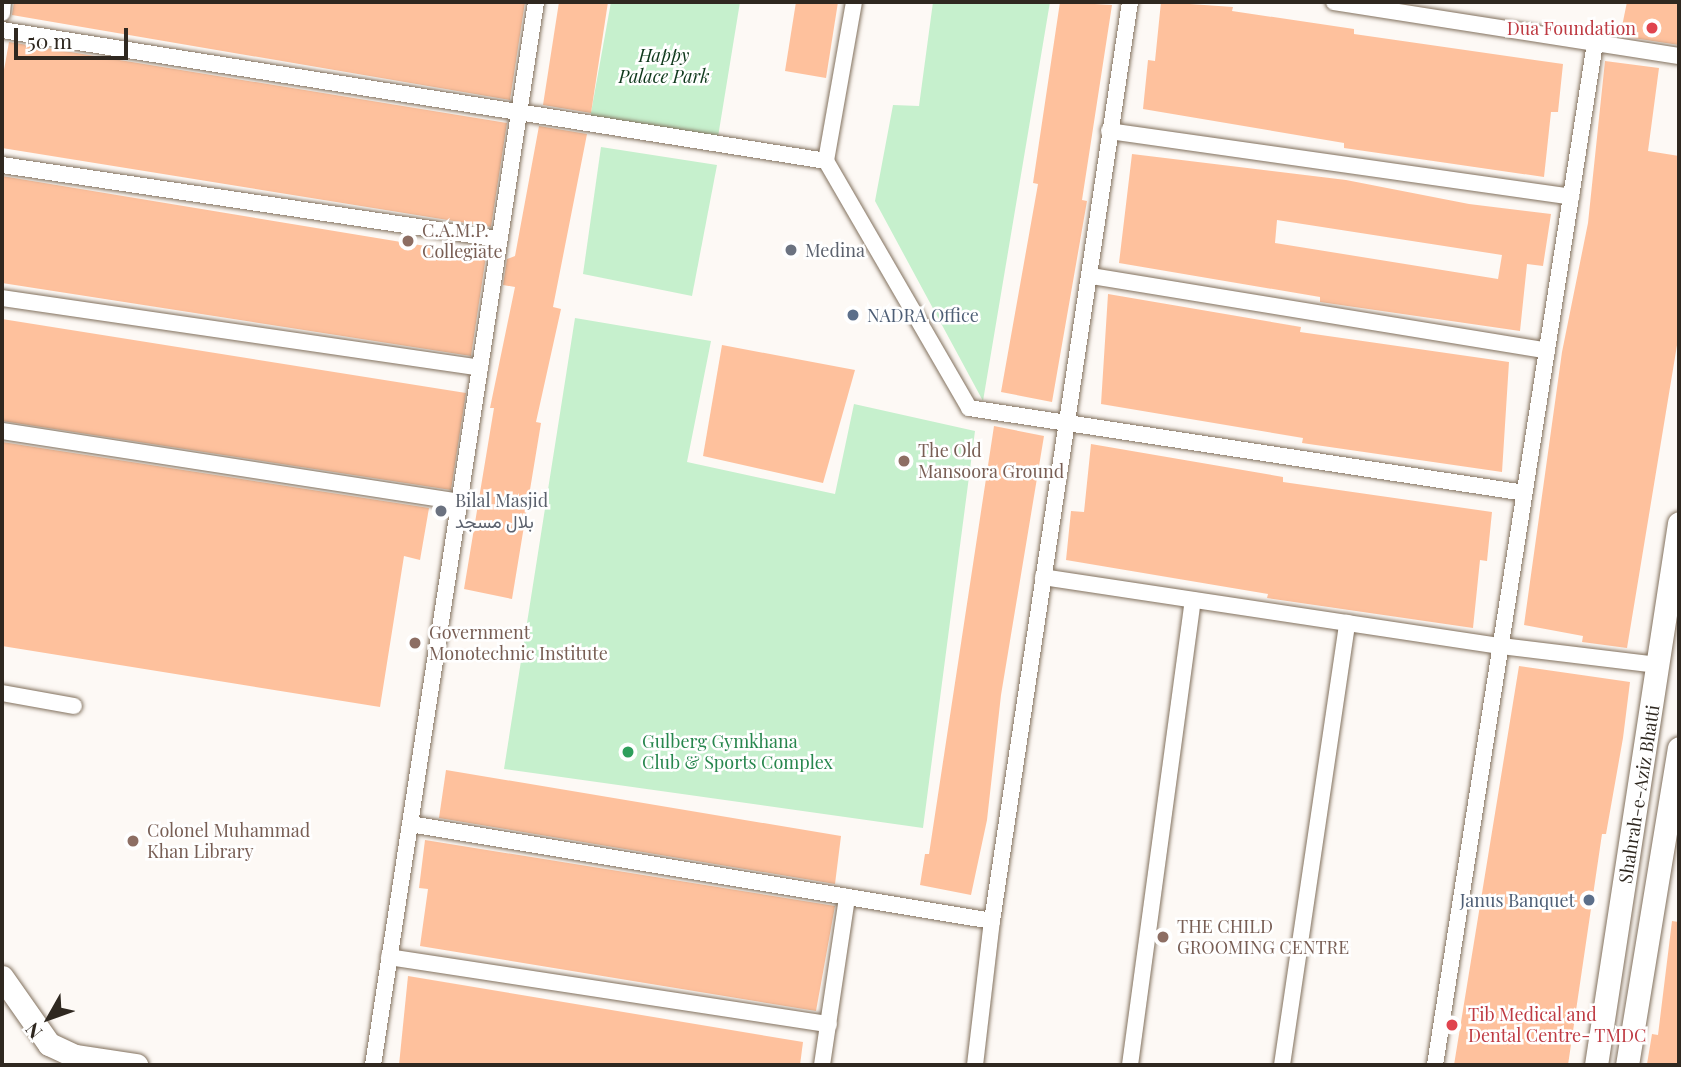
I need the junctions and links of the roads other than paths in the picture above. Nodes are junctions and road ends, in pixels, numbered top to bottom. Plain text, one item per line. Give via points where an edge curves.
1 (3, 2) edge
2 (536, 2) edge
3 (853, 2) edge
4 (1130, 2) edge
5 (1334, 2) edge
6 (1375, 5) edge
7 (2, 13) edge
8 (2, 30) edge
9 (1595, 43) junction
10 (1679, 56) edge
11 (519, 110) junction
12 (1109, 131) junction
13 (826, 161) junction
14 (2, 165) edge
15 (1570, 197) junction
16 (499, 239) junction
17 (1091, 276) junction
18 (2, 298) edge
19 (1547, 351) junction
20 (480, 368) junction
21 (1065, 425) junction
22 (2, 431) edge
23 (1525, 493) junction
24 (459, 502) junction
25 (1679, 523) edge
26 (1042, 577) junction
27 (1193, 600) junction
28 (1348, 623) junction
29 (1501, 646) junction
30 (1658, 665) junction
31 (2, 693) edge
32 (74, 706) dead end
33 (1679, 748) edge
34 (410, 824) junction
35 (848, 897) junction
36 (992, 921) junction
37 (389, 957) junction
38 (2, 977) edge
39 (829, 1024) junction
40 (62, 1059) edge
41 (136, 1065) edge
42 (373, 1065) edge
43 (822, 1065) edge
44 (975, 1065) edge
45 (1130, 1065) edge
46 (1282, 1065) edge
47 (1435, 1065) edge
48 (1596, 1065) edge
49 (1627, 1065) edge

1 - 7 street
2 - 11 street
3 - 13 street
4 - 12 street
5 - 6 street
6 - 9 street
8 - 11 street
9 - 10 street
9 - 15 street
11 - 13 street
11 - 16 street
12 - 15 street
12 - 17 street
13 - 21 street via 969,408
14 - 16 street
15 - 19 street
16 - 20 street
17 - 19 street
17 - 21 street
18 - 20 street
19 - 23 street
20 - 24 street
21 - 23 street
21 - 26 street
22 - 24 street
23 - 29 street
24 - 34 street
25 - 30 main road, Shahrah-e-Aziz Bhatti
26 - 27 street
26 - 36 street
27 - 28 street
27 - 45 street
28 - 29 street
28 - 46 street
29 - 30 street
29 - 47 street
30 - 48 main road, Shahrah-e-Aziz Bhatti
31 - 32 street
33 - 49 main road, Shahrah-e-Aziz Bhatti
34 - 35 street
34 - 37 street
35 - 36 street
35 - 39 street
36 - 44 street
37 - 39 street
37 - 42 street
38 - 40 main road
39 - 43 street
40 - 41 main road

